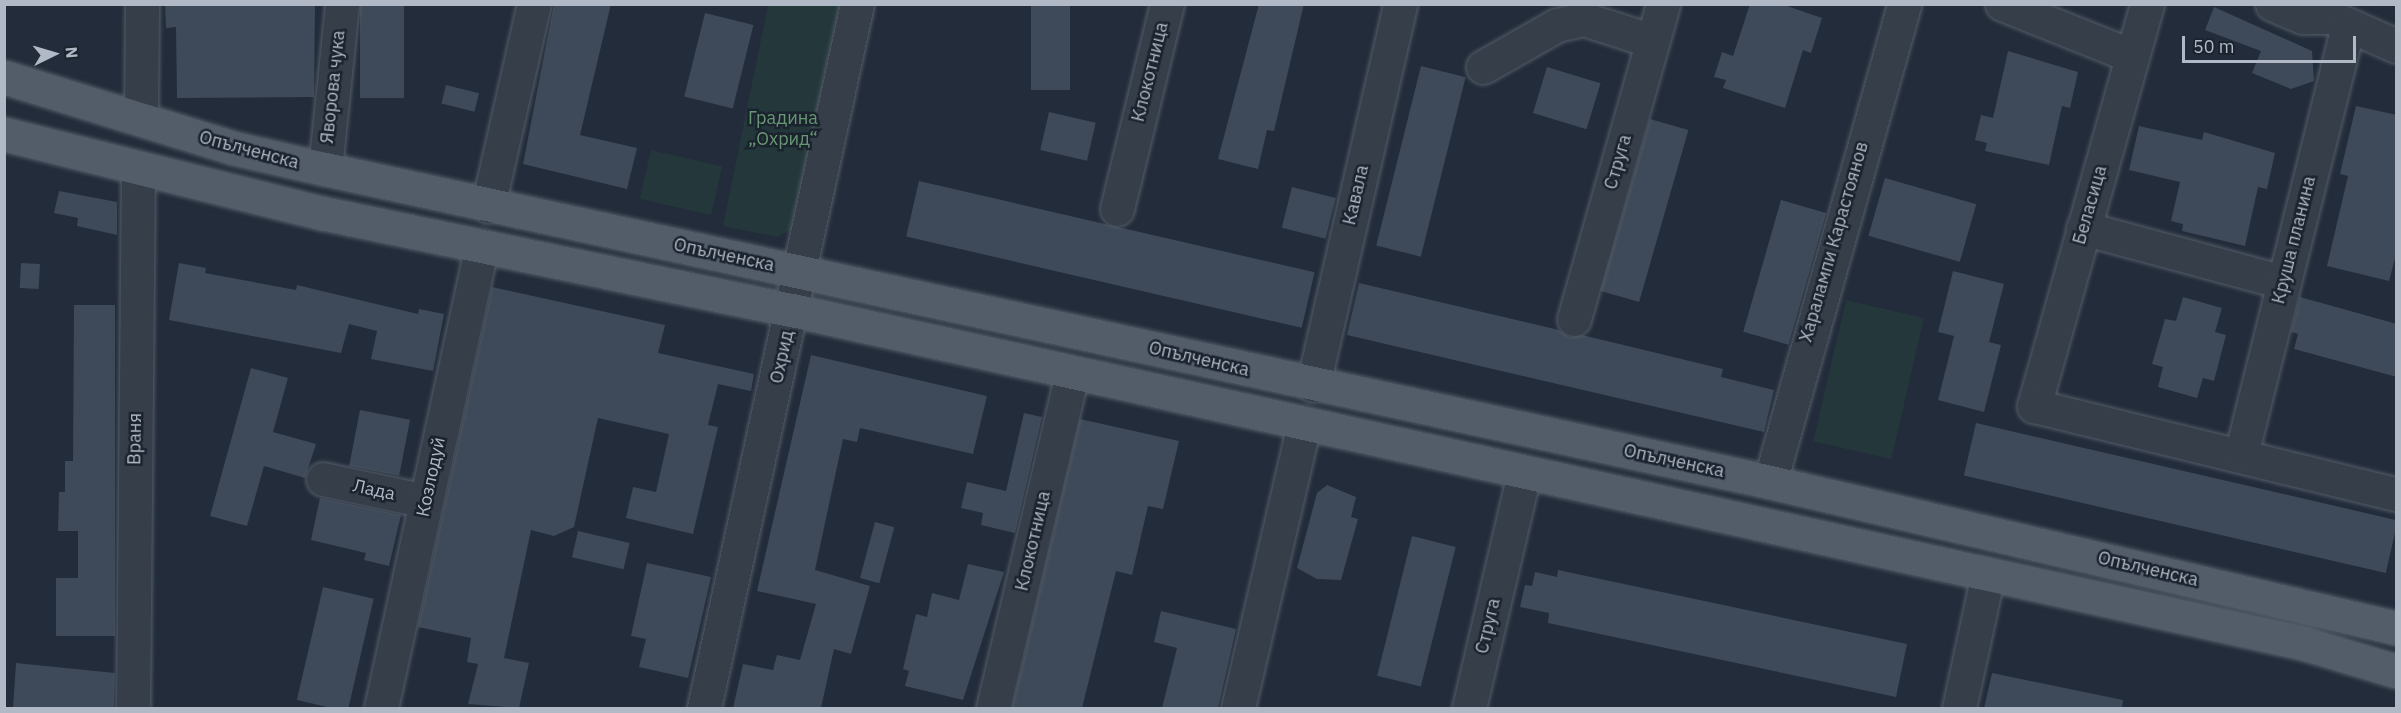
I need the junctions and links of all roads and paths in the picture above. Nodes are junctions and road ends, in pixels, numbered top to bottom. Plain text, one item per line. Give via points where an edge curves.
1 (142, 4) edge
2 (342, 4) edge
3 (534, 4) edge
4 (856, 4) edge
5 (1167, 4) edge
6 (1400, 4) edge
7 (1663, 4) edge
8 (1904, 4) edge
9 (2002, 4) edge
10 (2147, 4) edge
11 (2272, 4) edge
12 (2333, 15) edge
13 (1652, 41) junction
14 (2397, 46) edge
15 (2132, 56) junction
16 (1483, 67) dead end
17 (4, 77) edge
18 (141, 119) junction
19 (4, 134) edge
20 (138, 169) junction
21 (325, 170) junction
22 (488, 206) junction
23 (1117, 209) dead end
24 (2083, 228) junction
25 (482, 246) junction
26 (800, 270) junction
27 (2283, 282) junction
28 (792, 310) junction
29 (1574, 319) dead end
30 (1072, 373) junction
31 (1313, 385) junction
32 (1304, 424) junction
33 (2241, 455) junction
34 (1524, 473) junction
35 (323, 478) dead end
36 (1770, 482) junction
37 (2397, 494) edge
38 (426, 501) junction
39 (1988, 574) junction
40 (2397, 628) edge
41 (2397, 671) edge
42 (133, 708) edge
43 (381, 708) edge
44 (704, 708) edge
45 (993, 708) edge
46 (1238, 708) edge
47 (1469, 708) edge
48 (1959, 708) edge

1 - 18 street
2 - 21 street, Яворова чука
3 - 22 street
4 - 26 street, Охрид
5 - 23 street, Клокотница
6 - 31 street, Кавала
7 - 13 street, Струга
8 - 36 street, Харалампи Карастоянов
9 - 15 street
10 - 15 street, Беласица
11 - 12 street via 2303,17
12 - 14 street
12 - 27 street, Круша планина
13 - 16 street via 1584,19 1557,25
13 - 29 street, Струга
15 - 24 street, Беласица
17 - 18 main road, Опълченска
18 - 21 main road, Опълченска
19 - 20 main road
20 - 25 main road
20 - 42 street, Враня
21 - 22 main road, Опълченска
22 - 26 main road, Опълченска
24 - 27 street
24 - 33 street, Беласица via 2034,406
25 - 28 main road
25 - 38 street, Козлодуй
26 - 28 street, Охрид
26 - 31 main road, Опълченска
27 - 33 street, Круша планина
28 - 30 main road
28 - 44 street, Охрид
30 - 32 main road
30 - 45 street, Клокотница
31 - 36 main road, Опълченска
32 - 34 main road
32 - 46 street
33 - 37 street
34 - 39 main road
34 - 47 street, Струга
35 - 38 street, Лада
36 - 40 main road, Опълченска
38 - 43 street, Козлодуй
39 - 41 main road via 2306,644
39 - 48 street

